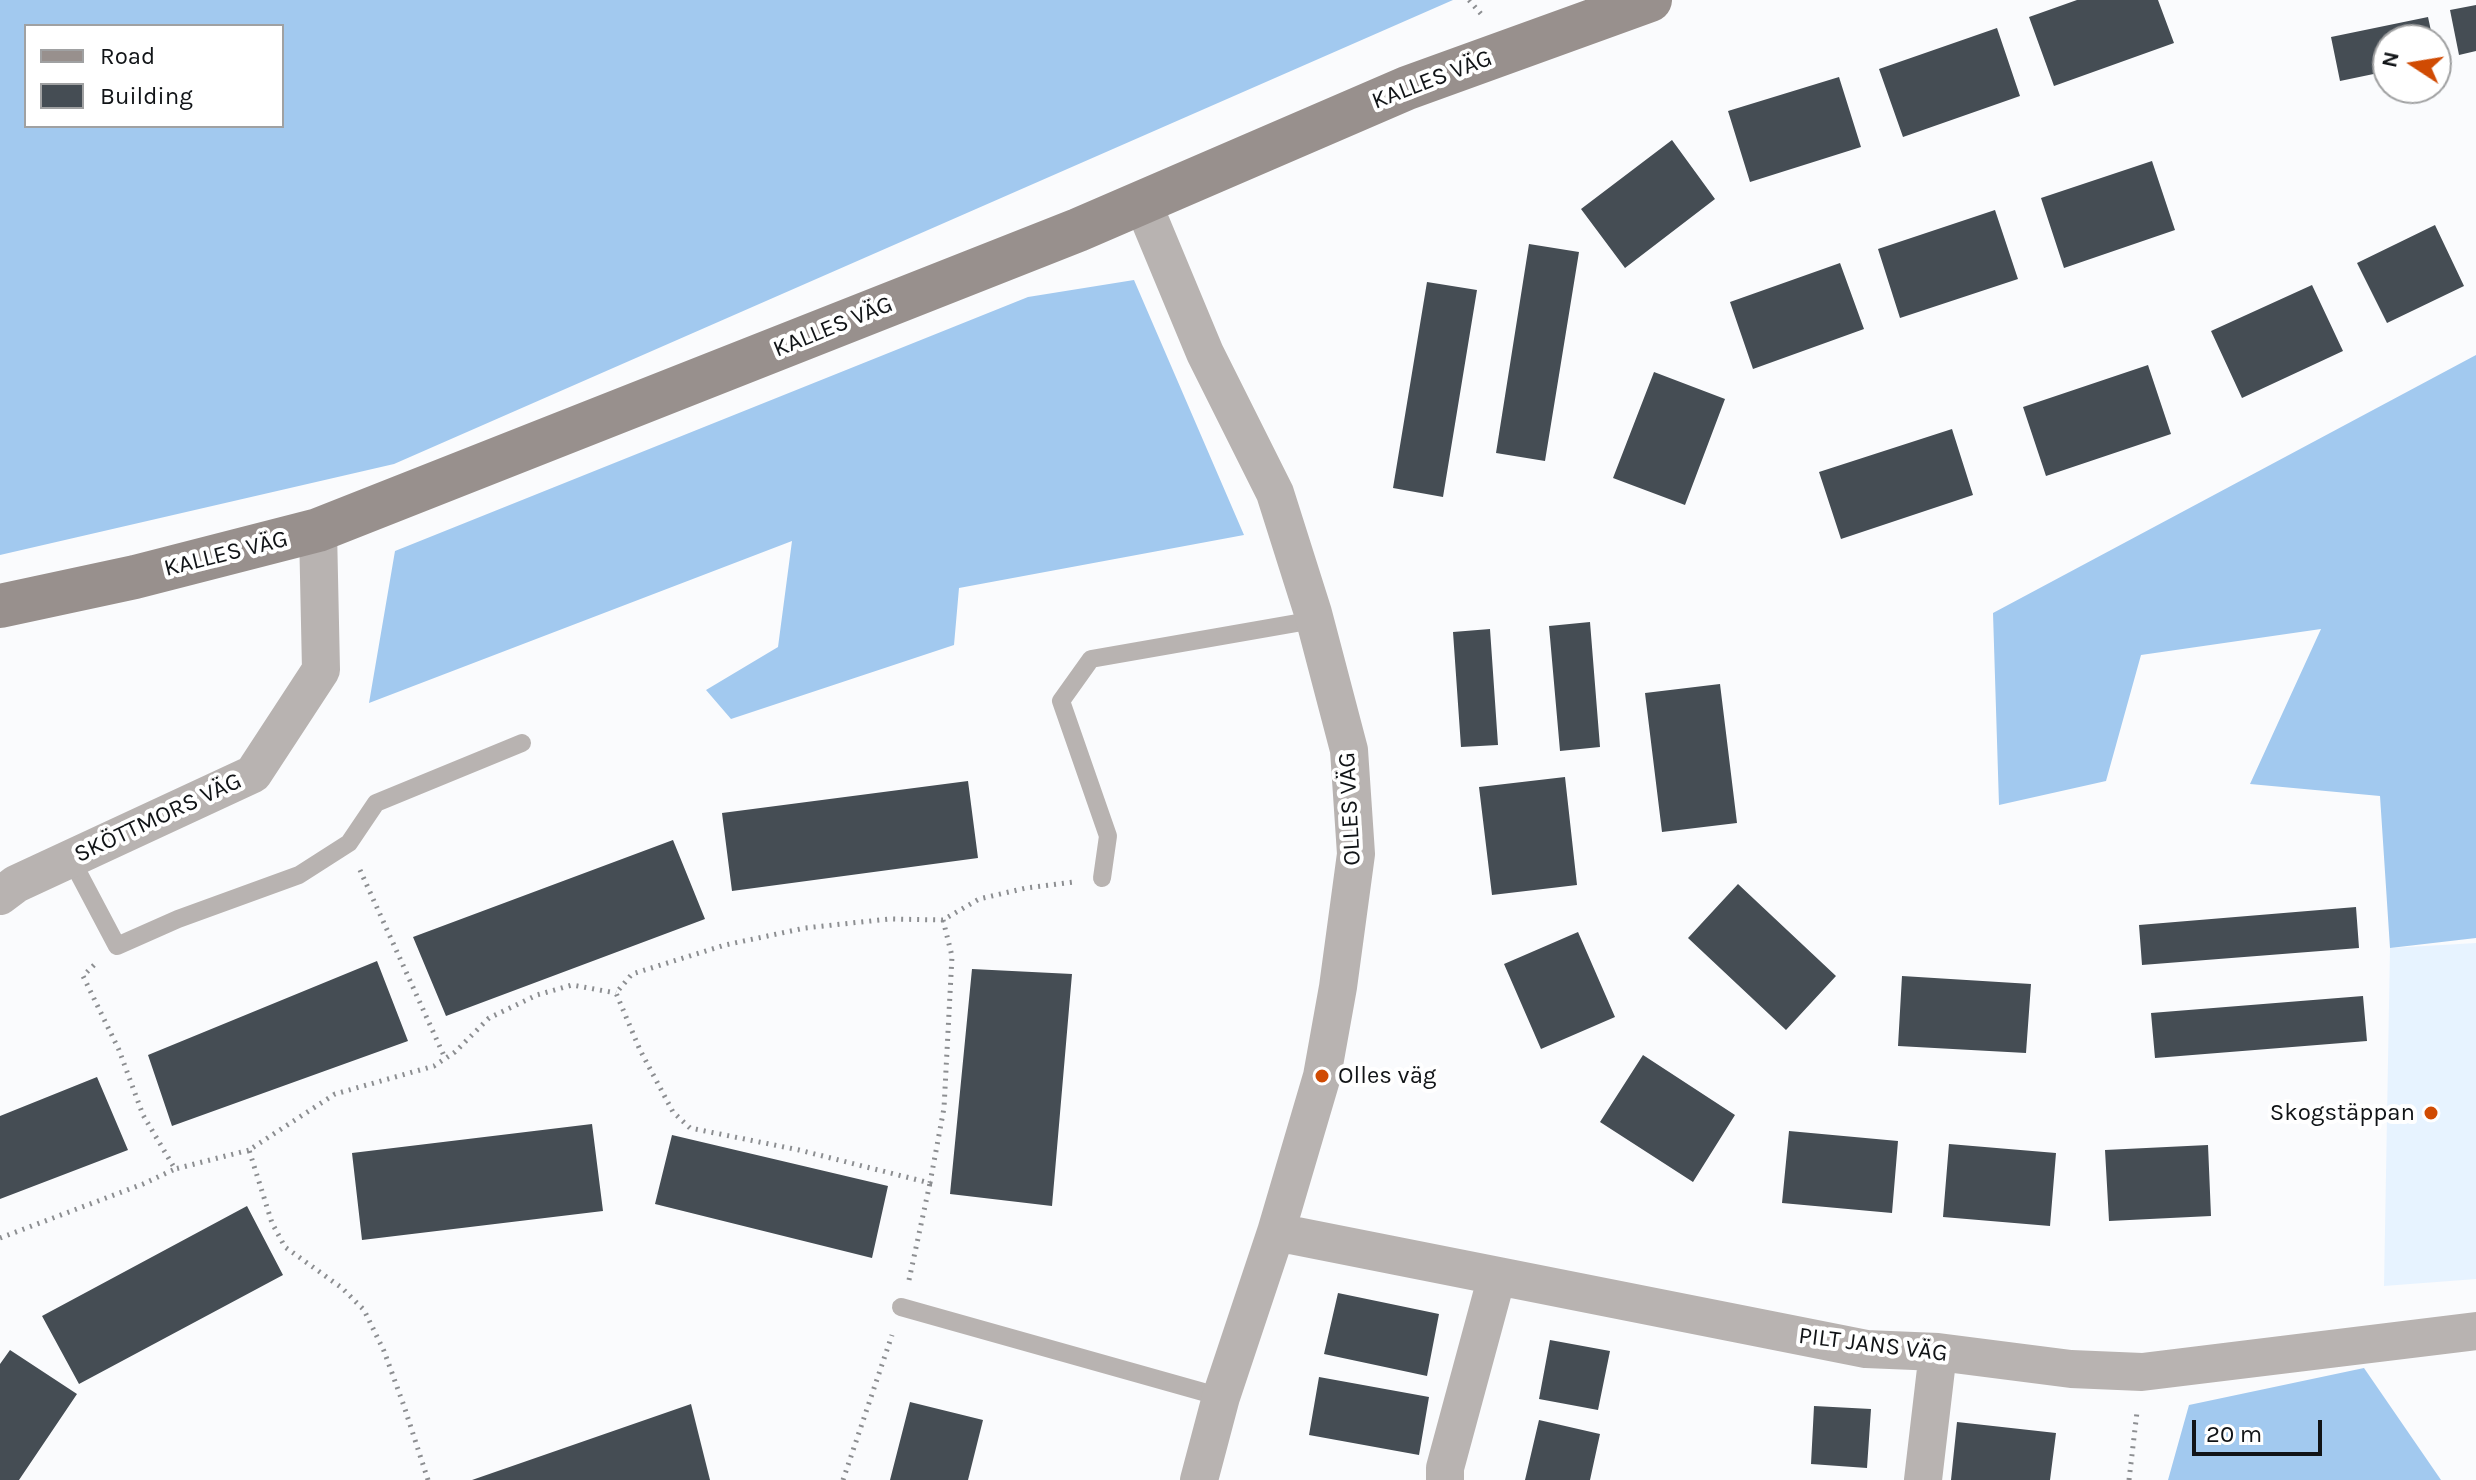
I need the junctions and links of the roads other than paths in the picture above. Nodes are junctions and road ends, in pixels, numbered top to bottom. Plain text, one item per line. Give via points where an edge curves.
1 (1650, 0) edge
2 (1143, 204) junction
3 (318, 530) junction
4 (0, 606) edge
5 (1314, 620) junction
6 (522, 743) dead end
7 (71, 859) junction
8 (1102, 878) road end
9 (0, 896) edge
10 (1276, 1232) junction
11 (1497, 1276) junction
12 (901, 1307) dead end
13 (2476, 1331) edge
14 (1938, 1352) junction
15 (1221, 1397) junction
16 (1199, 1480) edge
17 (1445, 1480) edge
18 (1923, 1480) edge

1 - 2 street, KALLES VÄG via 1407,88
2 - 3 street, KALLES VÄG
2 - 5 street, OLLES VÄG via 1205,353 1275,493
3 - 4 street, KALLES VÄG
3 - 7 street, SKÖTTMORS VÄG via 321,670 253,774
5 - 8 lane via 1091,659 1061,701 1108,836
5 - 10 street, OLLES VÄG via 1349,750 1356,854 1322,1076
6 - 7 lane via 376,803 349,843 299,875 117,946
7 - 9 street, SKÖTTMORS VÄG
10 - 11 street, PILT JANS VÄG
10 - 15 street, OLLES VÄG
11 - 14 street, PILT JANS VÄG via 1866,1349
11 - 17 street
12 - 15 lane
13 - 14 street, PILT JANS VÄG via 2142,1372
14 - 18 street
15 - 16 street, OLLES VÄG

